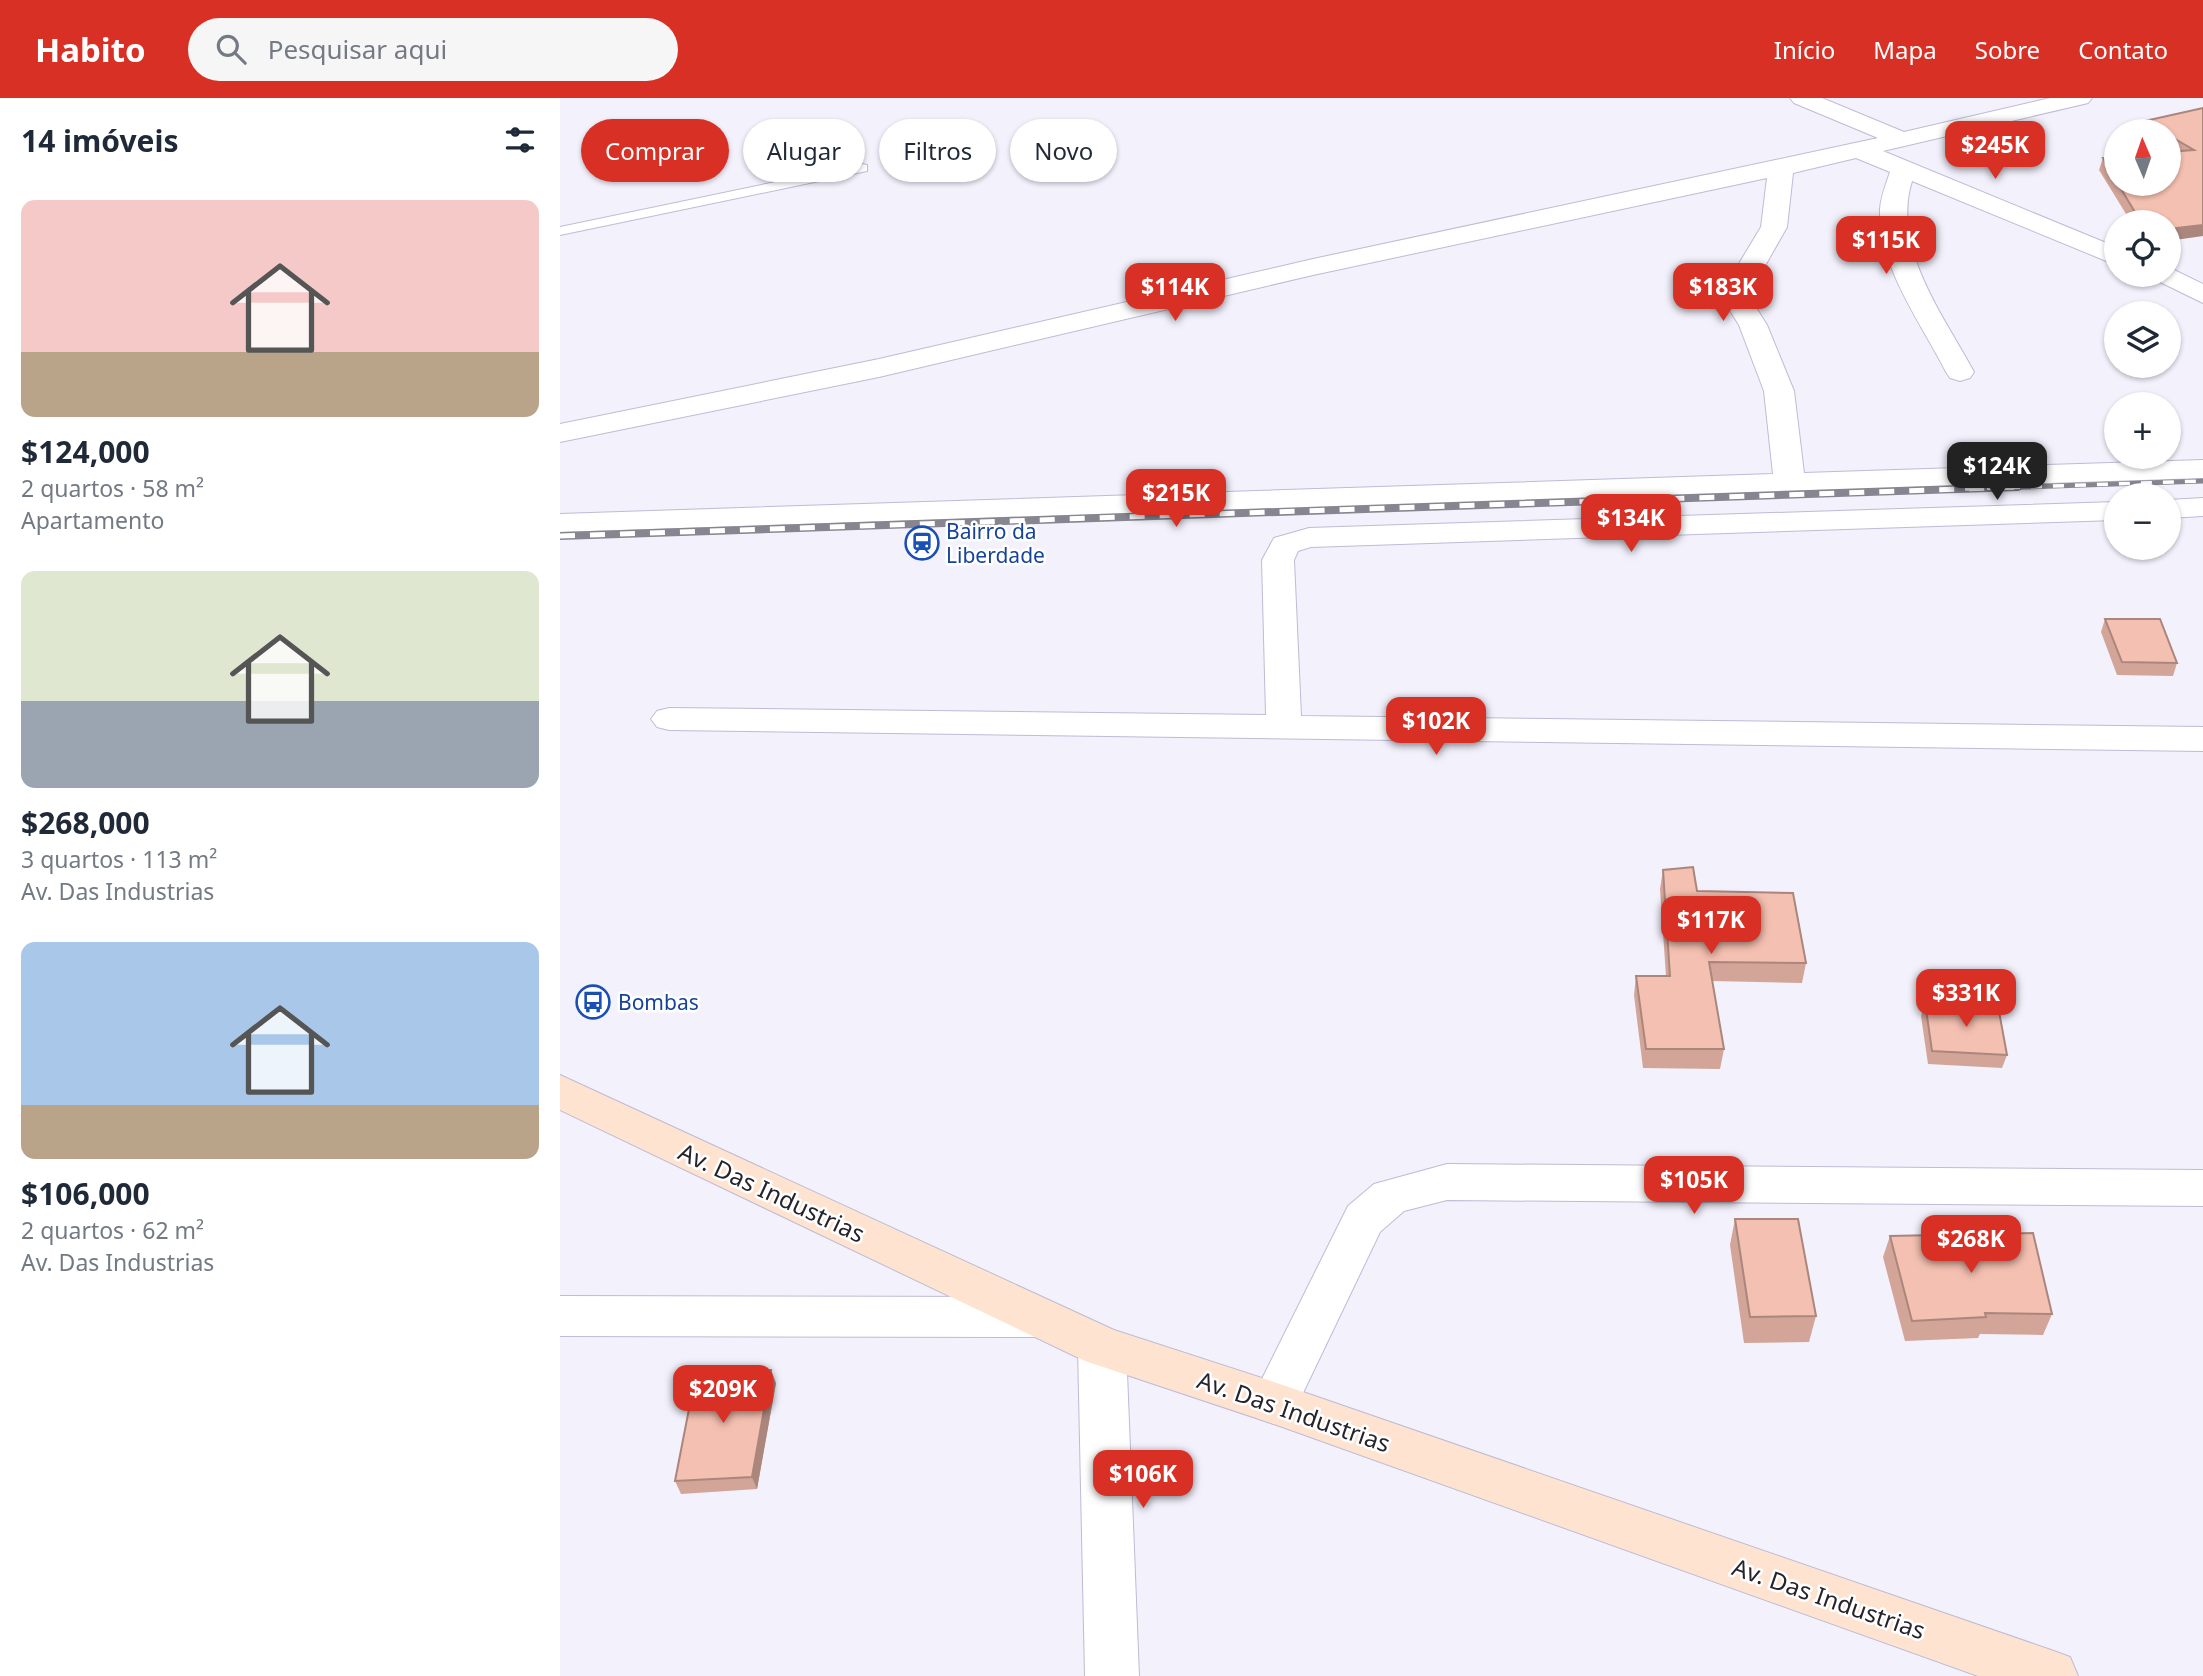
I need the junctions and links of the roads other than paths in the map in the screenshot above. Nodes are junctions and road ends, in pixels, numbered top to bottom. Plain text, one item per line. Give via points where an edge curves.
1 (1802, 98) edge
2 (2080, 98) edge
3 (1903, 140) junction
4 (1858, 150) junction
5 (1781, 167) junction
6 (1904, 168) junction
7 (795, 182) edge
8 (560, 231) edge
9 (2104, 252) edge
10 (2181, 274) edge
11 (2203, 295) edge
12 (1959, 372) dead end
13 (560, 433) edge
14 (2203, 469) edge
15 (1790, 484) junction
16 (2203, 507) edge
17 (2181, 508) edge
18 (2104, 511) edge
19 (560, 523) edge
20 (669, 719) dead end
21 (1284, 727) junction
22 (2203, 739) edge
23 (560, 1091) edge
24 (2203, 1188) edge
25 (560, 1316) edge
26 (1036, 1317) junction
27 (1101, 1347) junction
28 (1274, 1404) junction
29 (1112, 1676) edge
30 (2051, 1676) edge

1 - 3 street
2 - 3 street
3 - 4 street
4 - 5 street
4 - 6 street
5 - 13 street via 1312,267 879,368
5 - 15 street via 1774,227 1739,287 1741,306 1779,391
6 - 9 street
6 - 12 street via 1893,207 1895,232
7 - 8 lane
10 - 11 street
14 - 15 street
15 - 19 street
16 - 17 street
18 - 21 street via 1297,541 1285,545 1278,560
20 - 21 street
21 - 22 street
23 - 26 main road, Av. Das Industrias
24 - 28 street via 1447,1182 1390,1197 1364,1219
25 - 26 street
26 - 27 main road, Av. Das Industrias
27 - 28 main road, Av. Das Industrias
27 - 29 street
28 - 30 main road, Av. Das Industrias

